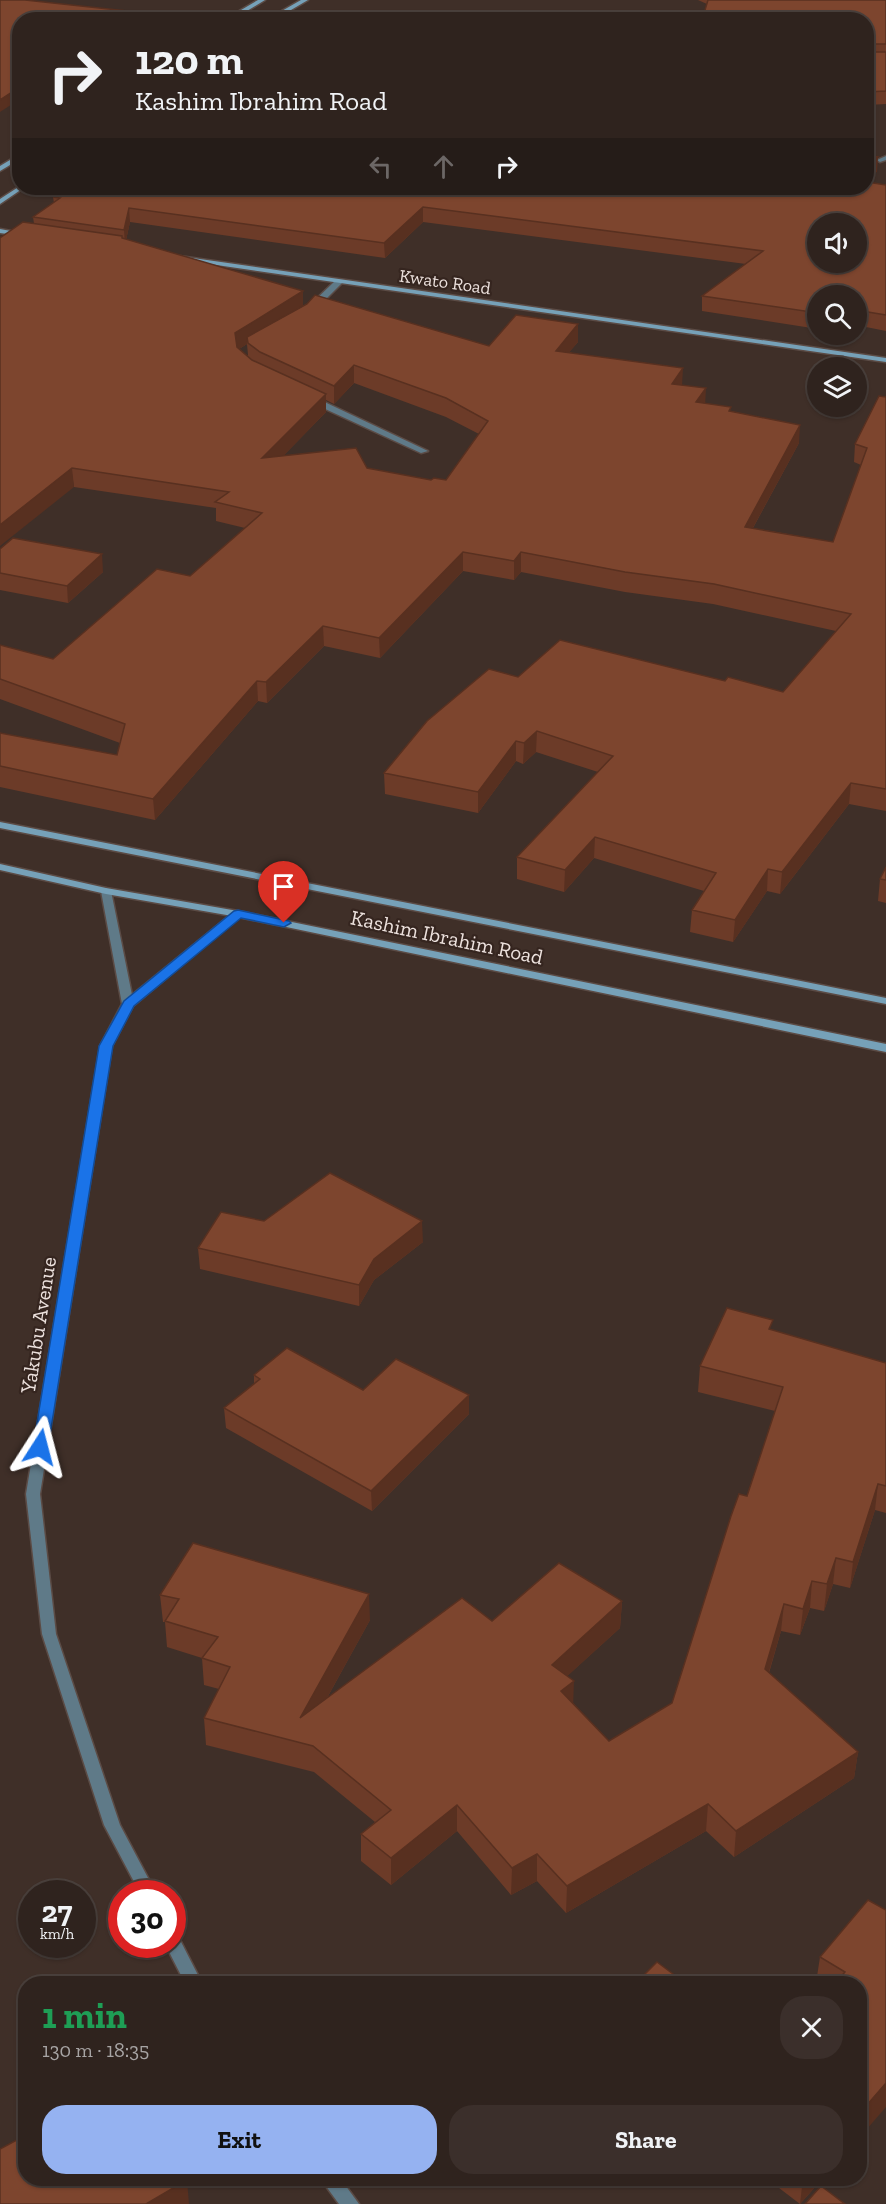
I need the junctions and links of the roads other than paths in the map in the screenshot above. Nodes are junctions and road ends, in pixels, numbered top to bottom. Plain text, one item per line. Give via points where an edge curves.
1 (262, 0) edge
2 (305, 0) edge
3 (241, 12) edge
4 (283, 12) edge
5 (0, 231) edge
6 (35, 236) edge
7 (175, 257) edge
8 (339, 282) junction
9 (303, 317) edge
10 (886, 360) edge
11 (309, 398) edge
12 (424, 451) dead end
13 (0, 825) edge
14 (0, 867) edge
15 (106, 891) junction
16 (238, 914) junction
17 (886, 1001) edge
18 (128, 1004) junction
19 (886, 1048) edge
20 (141, 1880) edge
21 (181, 1958) edge
22 (190, 1976) edge
23 (335, 2186) edge
24 (350, 2204) edge

1 - 3 street
2 - 4 street
5 - 6 street
7 - 8 street, Kwato Road
8 - 9 street
8 - 10 street, Kwato Road
11 - 12 street
13 - 17 street, Kashim Ibrahim Road
14 - 15 street, Kashim Ibrahim Road
15 - 16 street, Kashim Ibrahim Road
15 - 18 street
16 - 18 street, Yakubu Avenue
16 - 19 street, Kashim Ibrahim Road
18 - 20 street, Yakubu Avenue via 106,1046 33,1494 49,1634 112,1825
21 - 22 street
23 - 24 street

